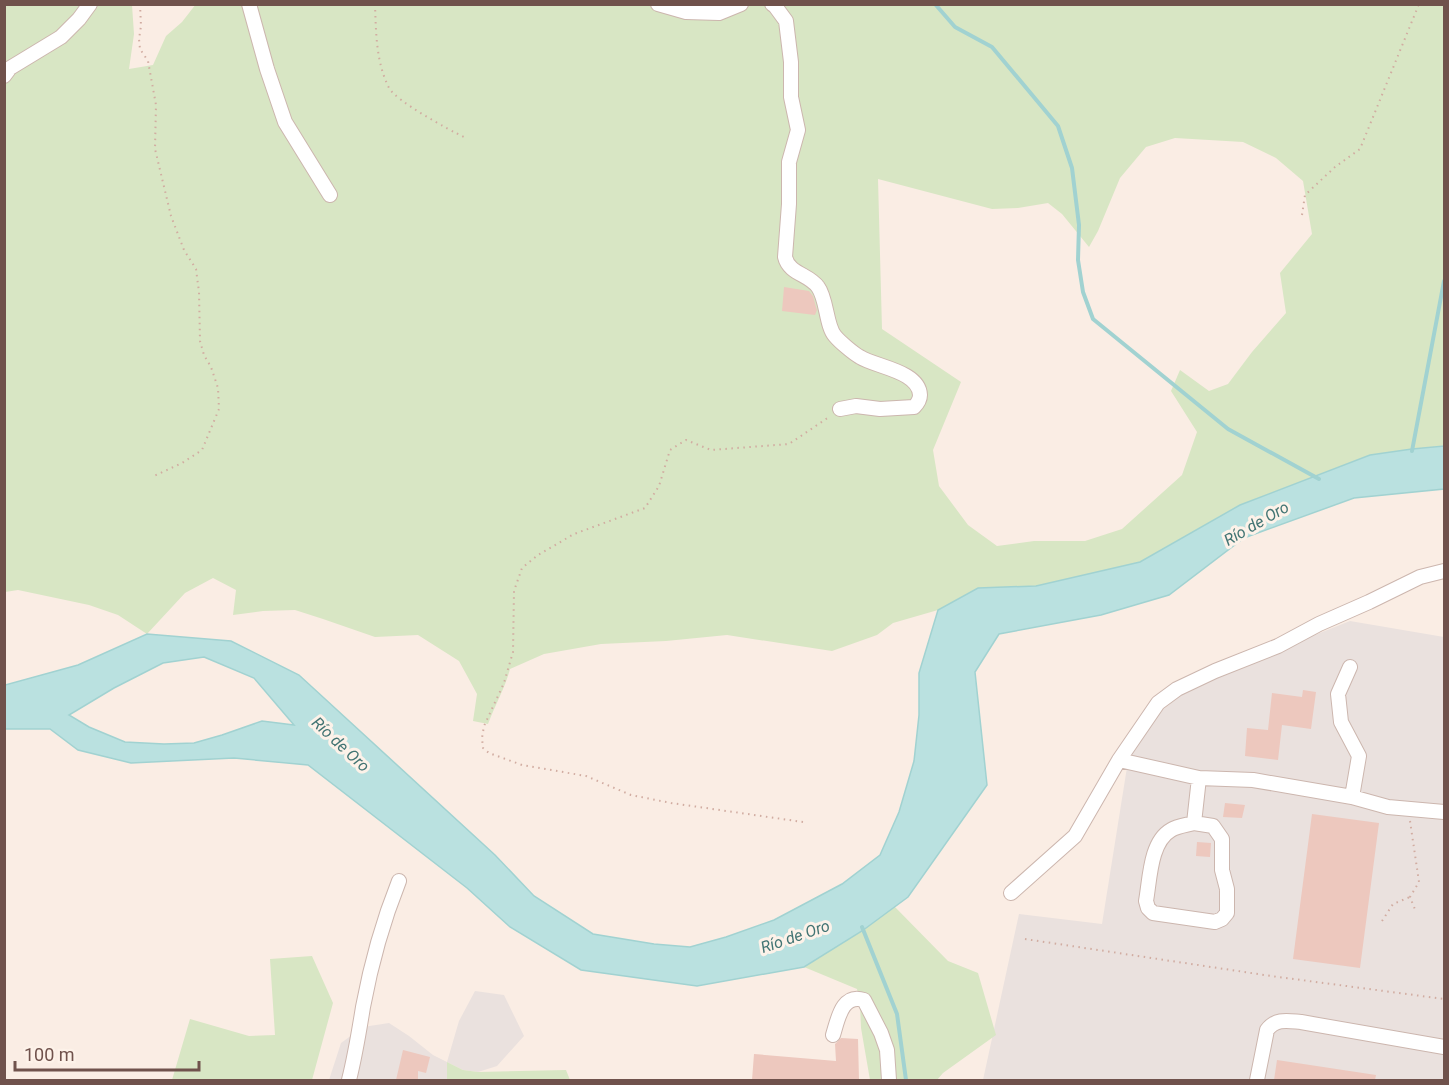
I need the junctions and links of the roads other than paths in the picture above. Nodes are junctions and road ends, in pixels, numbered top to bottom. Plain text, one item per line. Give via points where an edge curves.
1 (90, 4) edge
2 (249, 4) edge
3 (658, 4) edge
4 (741, 4) edge
5 (772, 4) edge
6 (4, 76) edge
7 (330, 195) dead end
8 (840, 409) road end
9 (1444, 571) edge
10 (1350, 667) dead end
11 (1119, 759) junction
12 (1199, 778) junction
13 (1352, 797) junction
14 (1444, 812) edge
15 (1194, 823) junction
16 (399, 881) dead end
17 (1011, 893) dead end
18 (833, 1035) dead end
19 (1444, 1047) edge
20 (349, 1080) edge
21 (889, 1080) edge
22 (1257, 1080) edge

1 - 6 lane via 61,37 10,68
2 - 7 lane via 285,122
3 - 4 lane via 686,12 719,13
5 - 8 lane via 786,21 791,97 798,130 789,162 785,257 791,268 820,289 833,334 860,357 910,378 919,387 920,397 914,406
9 - 11 lane via 1420,577 1278,646 1177,689 1158,703
10 - 13 lane via 1338,694 1341,722 1359,756
11 - 12 lane
11 - 17 lane via 1075,836
12 - 13 lane via 1253,780
12 - 15 lane
13 - 14 lane via 1388,807
15 - 15 lane via 1213,826 1222,839 1227,913 1215,922 1153,913 1146,900 1155,849 1163,836
16 - 20 lane via 386,913
18 - 21 lane via 842,1007 857,998 864,1000 887,1050
19 - 22 lane via 1282,1020 1272,1023 1267,1030

